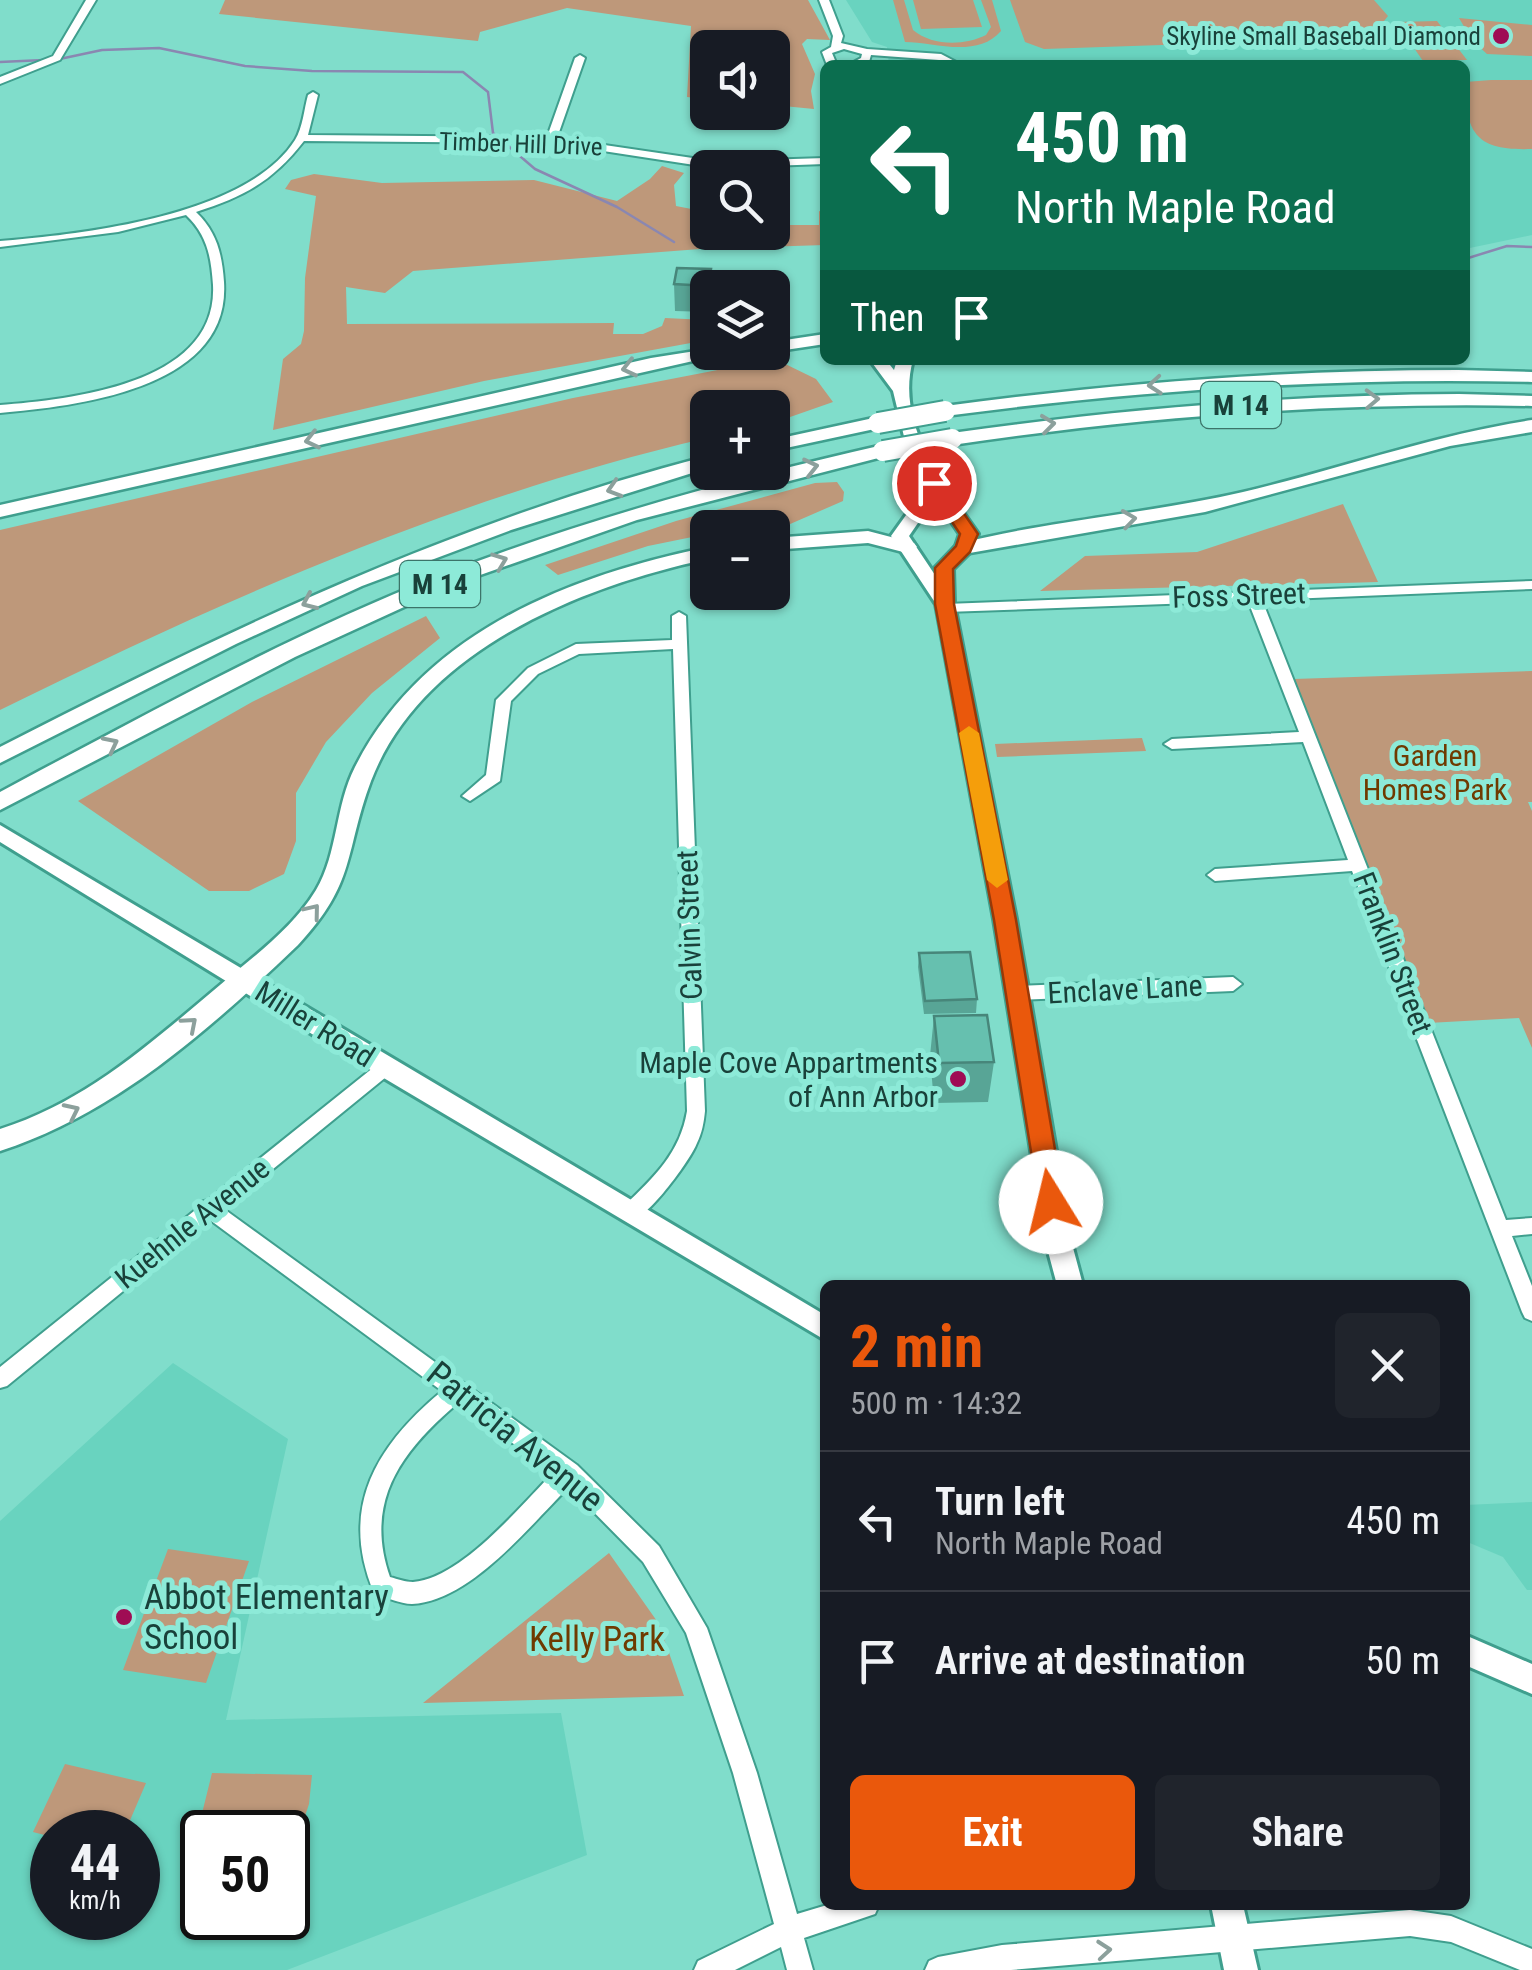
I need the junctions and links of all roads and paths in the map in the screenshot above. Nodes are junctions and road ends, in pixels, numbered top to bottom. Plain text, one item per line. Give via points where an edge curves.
1 (91, 0) edge
2 (824, 0) edge
3 (830, 13) junction
4 (836, 47) junction
5 (580, 58) dead end
6 (860, 58) edge
7 (830, 60) edge
8 (918, 60) edge
9 (0, 81) edge
10 (313, 95) dead end
11 (302, 138) junction
12 (551, 140) junction
13 (690, 159) edge
14 (820, 161) edge
15 (790, 162) edge
16 (790, 172) edge
17 (820, 172) edge
18 (189, 212) junction
19 (0, 244) edge
20 (820, 340) edge
21 (790, 344) edge
22 (690, 357) edge
23 (882, 365) edge
24 (905, 365) edge
25 (1439, 365) edge
26 (1532, 374) edge
27 (902, 392) junction
28 (1532, 401) edge
29 (0, 409) edge
30 (1532, 426) edge
31 (790, 442) edge
32 (920, 463) junction
33 (690, 468) edge
34 (0, 511) edge
35 (909, 521) junction
36 (959, 522) junction
37 (790, 543) edge
38 (908, 548) junction
39 (960, 550) junction
40 (690, 558) edge
41 (1532, 585) edge
42 (1253, 595) junction
43 (945, 606) junction
44 (680, 616) dead end
45 (680, 644) junction
46 (1309, 737) junction
47 (1172, 744) dead end
48 (0, 756) edge
49 (470, 796) dead end
50 (0, 802) edge
51 (1, 833) edge
52 (1360, 866) junction
53 (1215, 875) dead end
54 (243, 979) junction
55 (1233, 984) dead end
56 (1017, 994) junction
57 (385, 1068) junction
58 (0, 1140) edge
59 (208, 1208) junction
60 (632, 1211) junction
61 (1532, 1226) edge
62 (1500, 1229) junction
63 (1069, 1280) edge
64 (1532, 1312) edge
65 (820, 1326) edge
66 (0, 1379) edge
67 (459, 1388) junction
68 (569, 1472) junction
69 (1470, 1652) edge
70 (1532, 1678) edge
71 (850, 1910) edge
72 (1227, 1910) edge
73 (791, 1928) junction
74 (1237, 1954) edge
75 (1532, 1962) edge
76 (707, 1970) edge
77 (800, 1970) edge
78 (938, 1970) edge

1 - 9 street via 57,58
2 - 3 street
3 - 4 street
3 - 6 street
4 - 6 street
4 - 7 street via 827,52
5 - 12 street
6 - 8 street
10 - 11 street
11 - 12 street, Timber Hill Drive
11 - 18 street via 259,179
12 - 13 street, Timber Hill Drive
14 - 15 street, Timber Hill Drive
16 - 17 street
18 - 19 street via 104,232
18 - 29 street via 212,236 219,294 217,315 192,352 170,368 99,396
20 - 21 highway
22 -> 34 highway
23 - 27 main road
24 - 27 main road
25 - 26 highway
26 -> 31 highway, M 14, bridge via 1219,380 945,411
27 - 32 main road
50 -> 28 highway, M 14, bridge via 386,606 524,552 739,485 952,438 1092,418 1385,398
39 -> 30 highway via 1010,536 1207,506 1442,441
32 - 35 main road via 924,496
32 - 36 main road
33 -> 48 highway, M 14 via 392,567 197,654
35 - 36 main road via 939,516
35 - 38 main road via 900,536
36 - 39 main road via 969,534
37 - 38 highway via 868,537
38 - 39 main road via 926,556
38 - 43 main road
39 - 43 main road via 942,574
54 -> 40 highway via 324,897 365,769 406,702 533,609 622,575
41 - 42 street, Foss Street
42 - 43 street, Foss Street
42 - 46 street, Franklin Street
43 - 56 main road
44 - 45 street, Calvin Street
45 - 49 street via 576,648 533,672 504,700 494,777
45 - 60 street, Calvin Street via 695,1130 684,1157
46 - 47 street
46 - 52 street, Franklin Street
51 - 54 main road, Miller Road
52 - 53 street
52 - 62 street, Franklin Street
54 - 57 main road, Miller Road
58 -> 54 highway via 85,1105 137,1070
55 - 56 street, Enclave Lane
56 - 63 main road
57 - 59 street, Kuehnle Avenue
57 - 60 main road, Miller Road
59 - 66 street, Kuehnle Avenue
59 - 67 street, Patricia Avenue
60 - 65 main road, Miller Road
61 - 62 street
62 - 64 street, Franklin Street
67 - 68 street, Patricia Avenue
67 - 68 street via 403,1439 386,1470 370,1532 382,1585 410,1593 437,1588 467,1569
68 - 73 street, Patricia Avenue via 651,1554 696,1628
69 - 70 main road
71 - 73 street
72 - 74 main road
73 - 76 street
73 - 77 street, Patricia Avenue
74 - 75 street via 1410,1923 1451,1929
78 -> 74 street via 1002,1958

